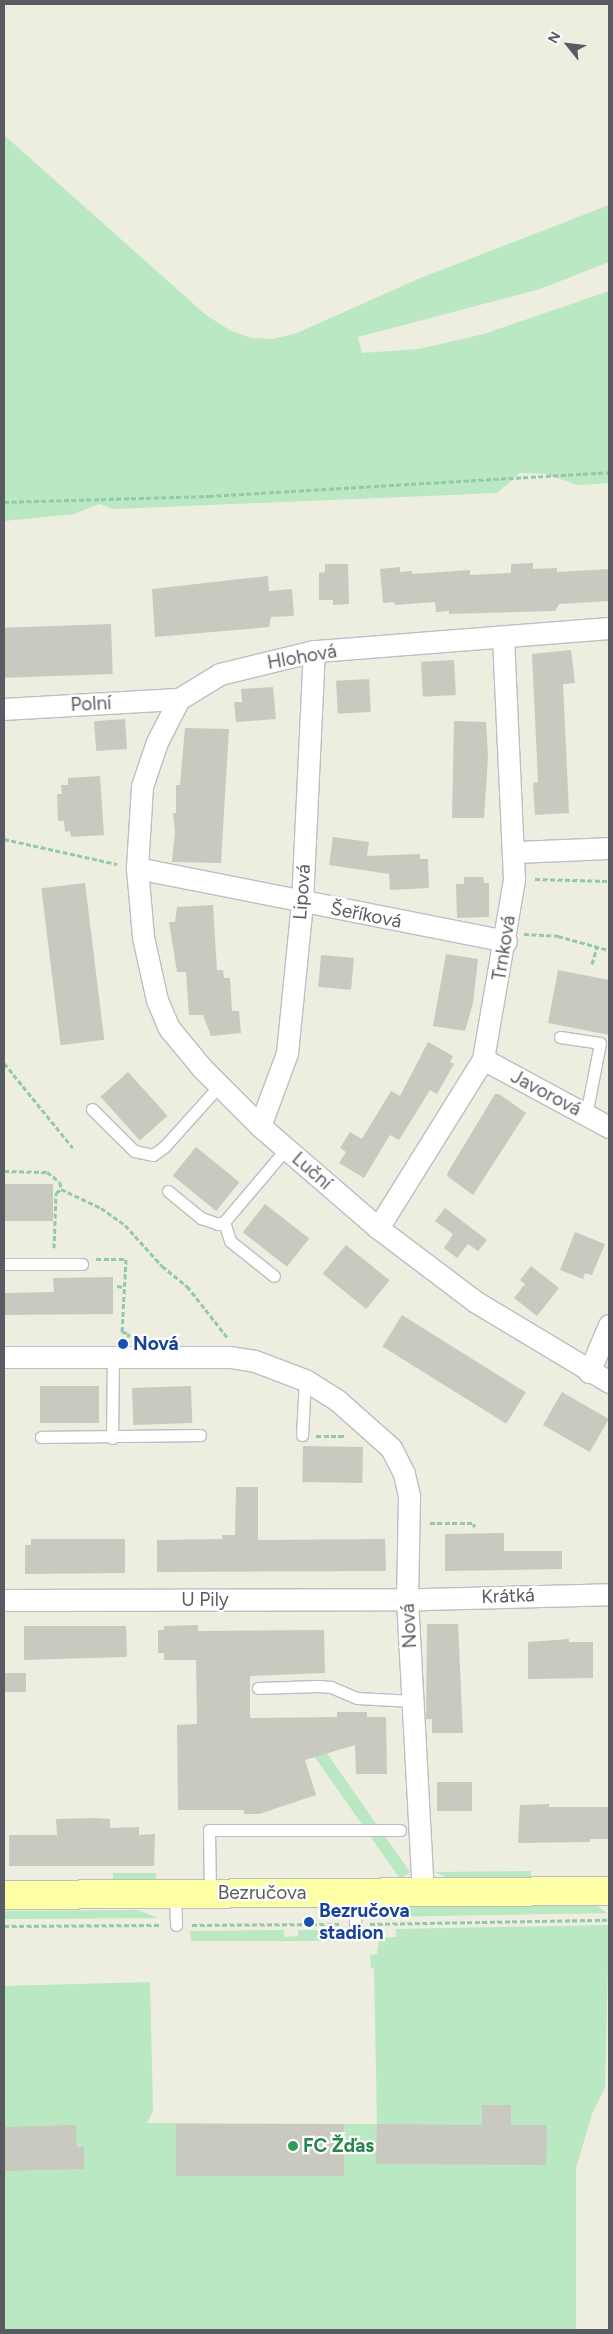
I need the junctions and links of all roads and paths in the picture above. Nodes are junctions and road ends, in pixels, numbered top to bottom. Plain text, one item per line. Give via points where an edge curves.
1 (609, 472) edge
2 (4, 502) edge
3 (609, 628) edge
4 (503, 636) junction
5 (314, 652) junction
6 (179, 699) junction
7 (4, 709) edge
8 (4, 839) edge
9 (609, 848) edge
10 (515, 852) junction
11 (138, 868) junction
12 (514, 879) junction
13 (609, 881) edge
14 (302, 903) junction
15 (506, 937) junction
16 (597, 946) junction
17 (609, 950) edge
18 (592, 964) dead end
19 (560, 1037) dead end
20 (483, 1059) junction
21 (4, 1064) edge
22 (219, 1086) junction
23 (92, 1109) dead end
24 (586, 1115) junction
25 (260, 1126) junction
26 (609, 1127) edge
27 (73, 1148) dead end
28 (286, 1149) junction
29 (4, 1171) edge
30 (61, 1189) junction
31 (168, 1191) dead end
32 (224, 1222) junction
33 (378, 1228) junction
34 (4, 1264) edge
35 (54, 1264) junction
36 (82, 1264) joint
37 (274, 1276) dead end
38 (117, 1286) dead end
39 (124, 1287) junction
40 (609, 1325) edge
41 (233, 1346) dead end
42 (121, 1351) junction
43 (4, 1357) edge
44 (589, 1372) junction
45 (305, 1380) junction
46 (609, 1382) edge
47 (200, 1435) dead end
48 (302, 1435) joint
49 (351, 1436) dead end
50 (41, 1437) dead end
51 (112, 1438) junction
52 (424, 1524) dead end
53 (474, 1527) dead end
54 (609, 1594) edge
55 (407, 1599) junction
56 (4, 1600) edge
57 (258, 1688) dead end
58 (413, 1701) junction
59 (400, 1830) dead end
60 (609, 1891) edge
61 (423, 1892) junction
62 (356, 1893) junction
63 (175, 1894) junction
64 (210, 1894) junction
65 (4, 1895) edge
66 (609, 1920) edge
67 (355, 1924) junction
68 (176, 1925) junction
69 (4, 1926) edge

1 - 2 path via 208,496
3 - 4 street, Hlohová
4 - 5 street, Hlohová
4 - 10 street, Trnková
5 - 6 street, Hlohová via 220,674
5 - 14 street, Lipová
6 - 7 street, Polní
6 - 11 street via 157,742 142,786
8 - 11 path
9 - 10 street
10 - 12 street, Trnková
11 - 14 street, Šeříková
11 - 22 street, Luční via 142,936 157,1000 169,1028
12 - 13 path
12 - 15 street, Trnková
14 - 15 street, Šeříková
14 - 25 street, Lipová via 287,1053
15 - 16 path via 558,936
15 - 20 street, Trnková
16 - 17 path
16 - 18 path
19 - 24 lane via 600,1043
20 - 24 street, Javorová
20 - 33 street, Trnková
21 - 27 path
22 - 23 lane via 153,1155 134,1151
22 - 25 street, Luční
24 - 26 street, Javorová
25 - 28 street, Luční
28 - 32 lane
28 - 33 street, Luční
29 - 30 path via 47,1172 60,1182
30 - 35 path via 56,1193
30 - 41 path via 101,1208 125,1225 162,1266 187,1286
31 - 32 lane via 210,1223
32 - 37 lane via 230,1241
33 - 44 street, Luční via 476,1302
34 - 35 lane
35 - 36 lane
36 - 39 path via 86,1259 126,1259
38 - 39 path
39 - 42 path via 122,1332 128,1334
40 - 44 street
42 - 43 street, Nová
42 - 45 street, Nová via 230,1357 255,1361
42 - 51 lane
44 - 46 street, Luční
45 - 48 lane
45 - 55 street, Nová via 337,1400 379,1434 398,1459 409,1496
47 - 51 lane
48 - 49 path
50 - 51 lane
52 - 53 path via 474,1523
54 - 55 street, Krátká
55 - 56 street, U Pily
55 - 58 street, Nová
57 - 58 lane via 331,1687 357,1698
58 - 61 street, Nová
59 - 64 lane via 209,1830
60 - 61 main road, Bezručova
61 - 62 main road, Bezručova
62 - 64 main road, Bezručova
62 - 67 lane
63 - 64 main road, Bezručova
63 - 65 main road, Bezručova
63 - 68 lane
66 - 67 path
67 - 68 path
68 - 69 path

